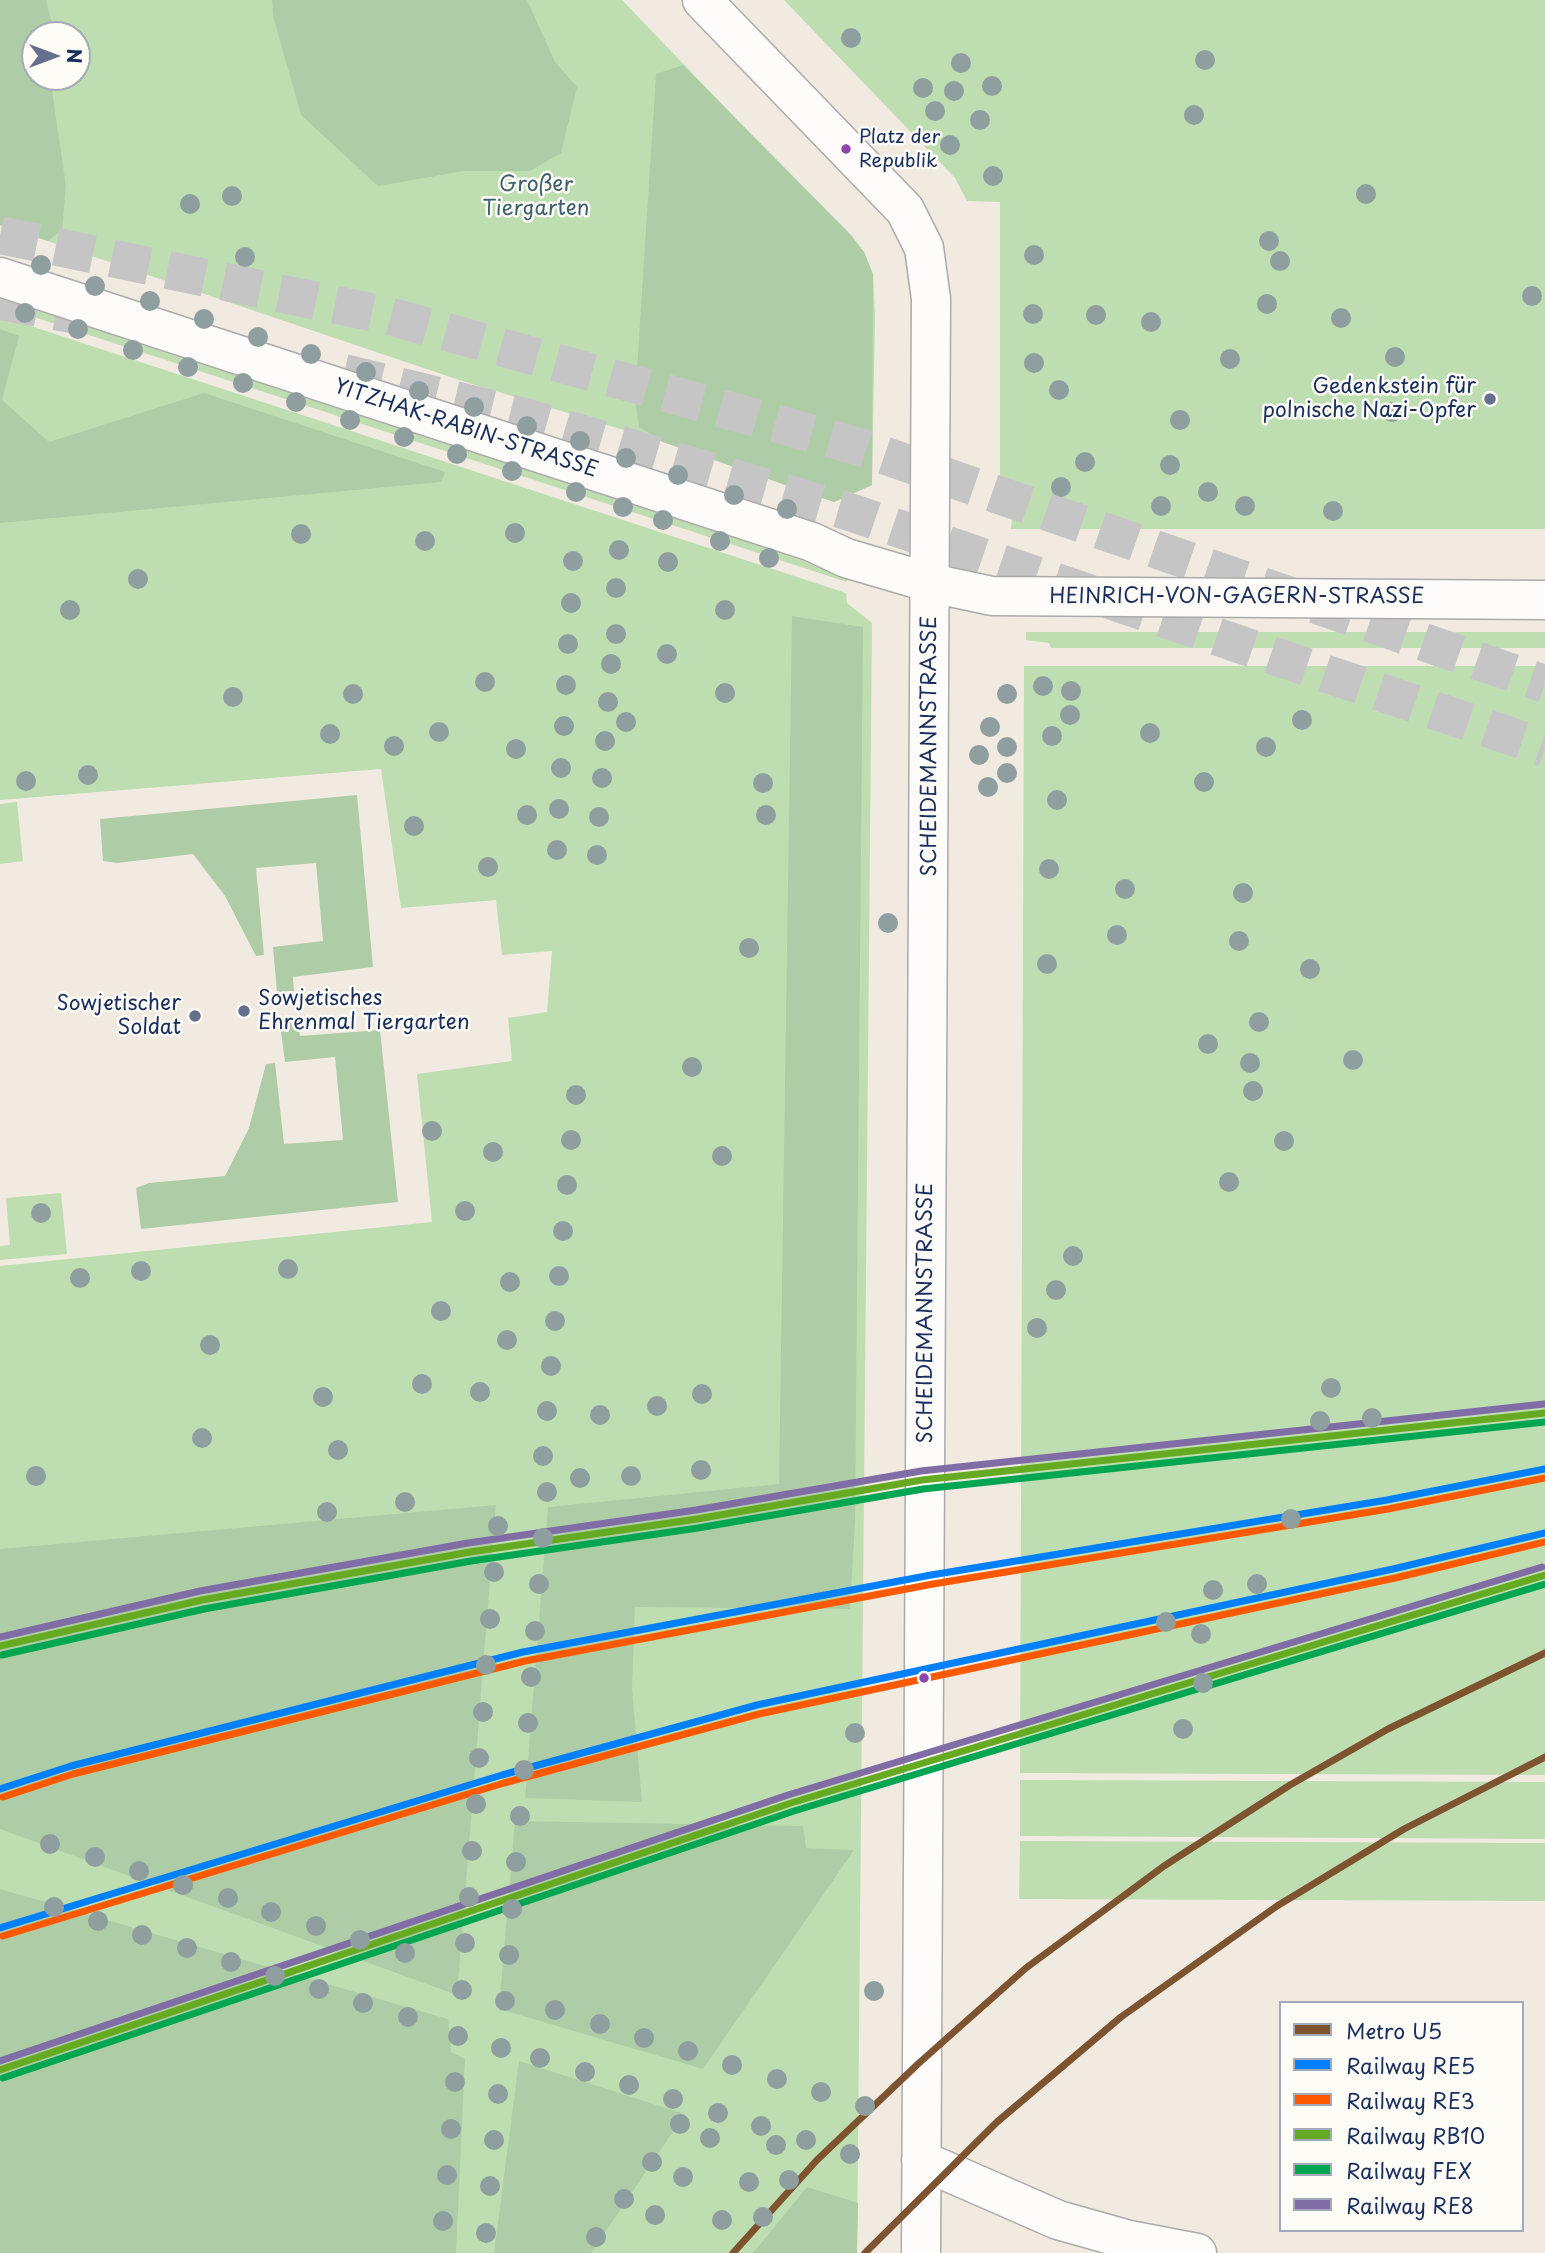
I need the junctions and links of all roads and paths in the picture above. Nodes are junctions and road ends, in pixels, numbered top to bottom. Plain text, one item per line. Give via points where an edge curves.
1 (702, 0) edge
2 (0, 277) edge
3 (931, 583) junction
4 (1545, 600) edge
5 (921, 2160) junction
6 (921, 2253) edge
7 (1197, 2253) edge

1 - 3 street, SCHEIDEMANNSTRASSE via 905,210 924,248 931,299
2 - 3 street, YITZHAK-RABIN-STRASSE
3 - 4 street, HEINRICH-VON-GAGERN-STRASSE via 992,596
3 - 5 street, SCHEIDEMANNSTRASSE
5 - 6 street, SCHEIDEMANNSTRASSE
5 - 7 street via 1058,2220

